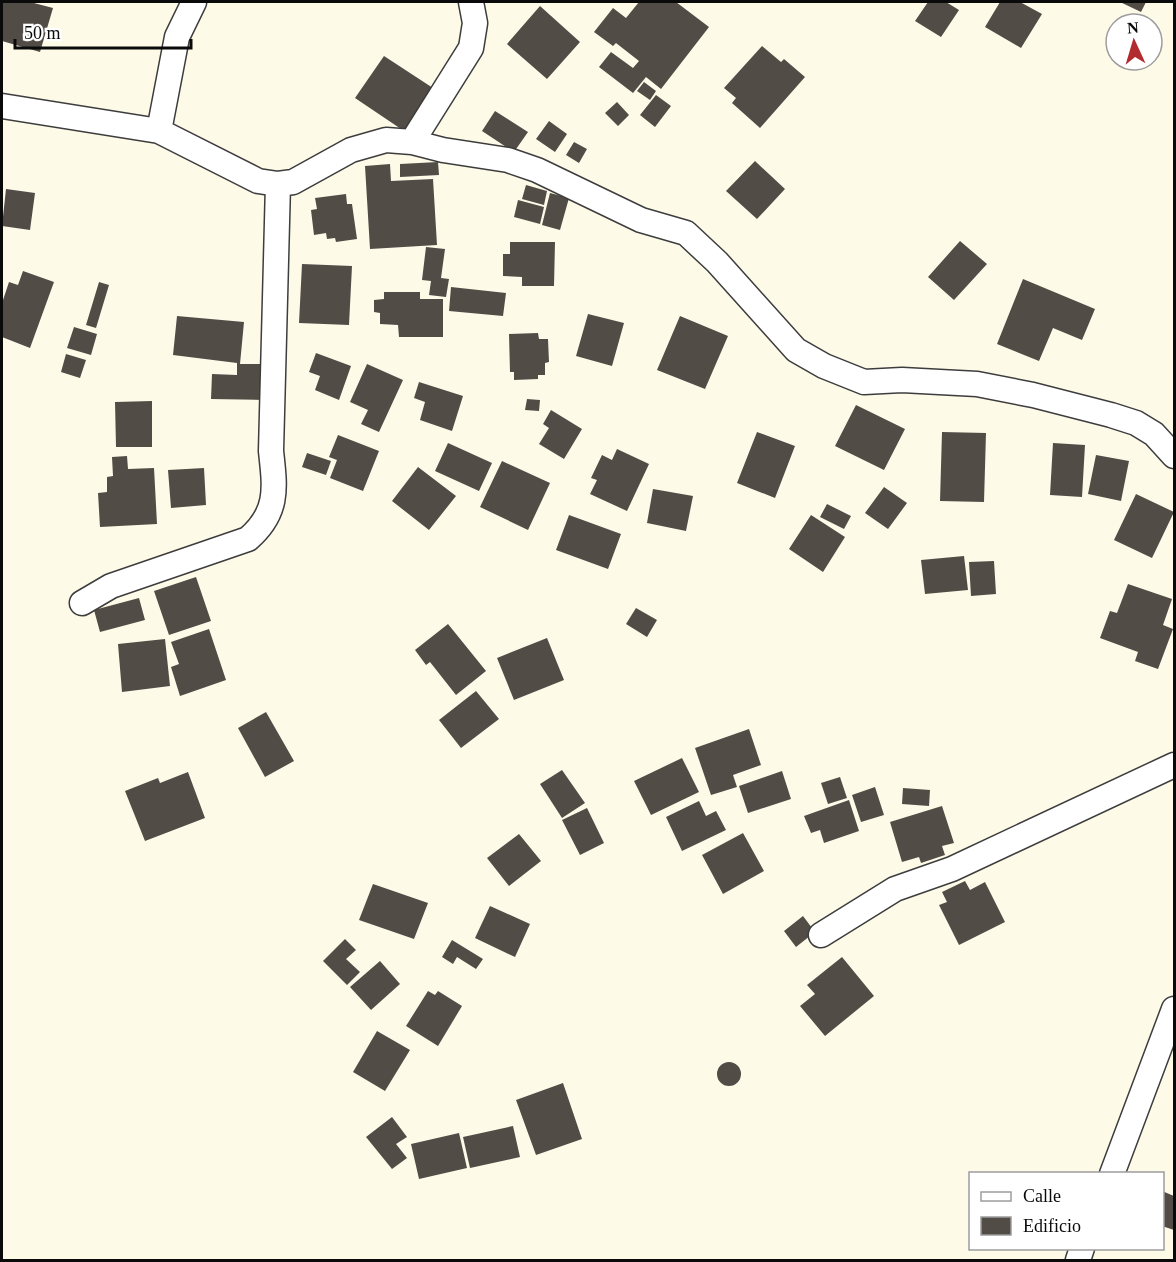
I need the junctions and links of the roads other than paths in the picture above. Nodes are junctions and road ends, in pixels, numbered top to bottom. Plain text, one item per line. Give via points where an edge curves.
1 (194, 2) edge
2 (471, 2) edge
3 (2, 105) edge
4 (159, 131) junction
5 (412, 142) junction
6 (278, 184) junction
7 (1174, 456) edge
8 (82, 603) dead end
9 (1174, 765) edge
10 (821, 935) dead end
11 (1174, 1010) edge
12 (1112, 1172) edge

1 - 4 street via 177,38
2 - 5 street via 475,22 471,48
3 - 4 street
4 - 6 street via 258,181
5 - 6 street via 386,141 351,150 293,182
5 - 7 street via 508,160 641,220 686,233 796,350 824,366 864,382 976,384 1111,414 1145,428
6 - 8 street via 271,451 276,494 264,525 249,539 111,586
9 - 10 street via 952,869 895,889
11 - 12 street

